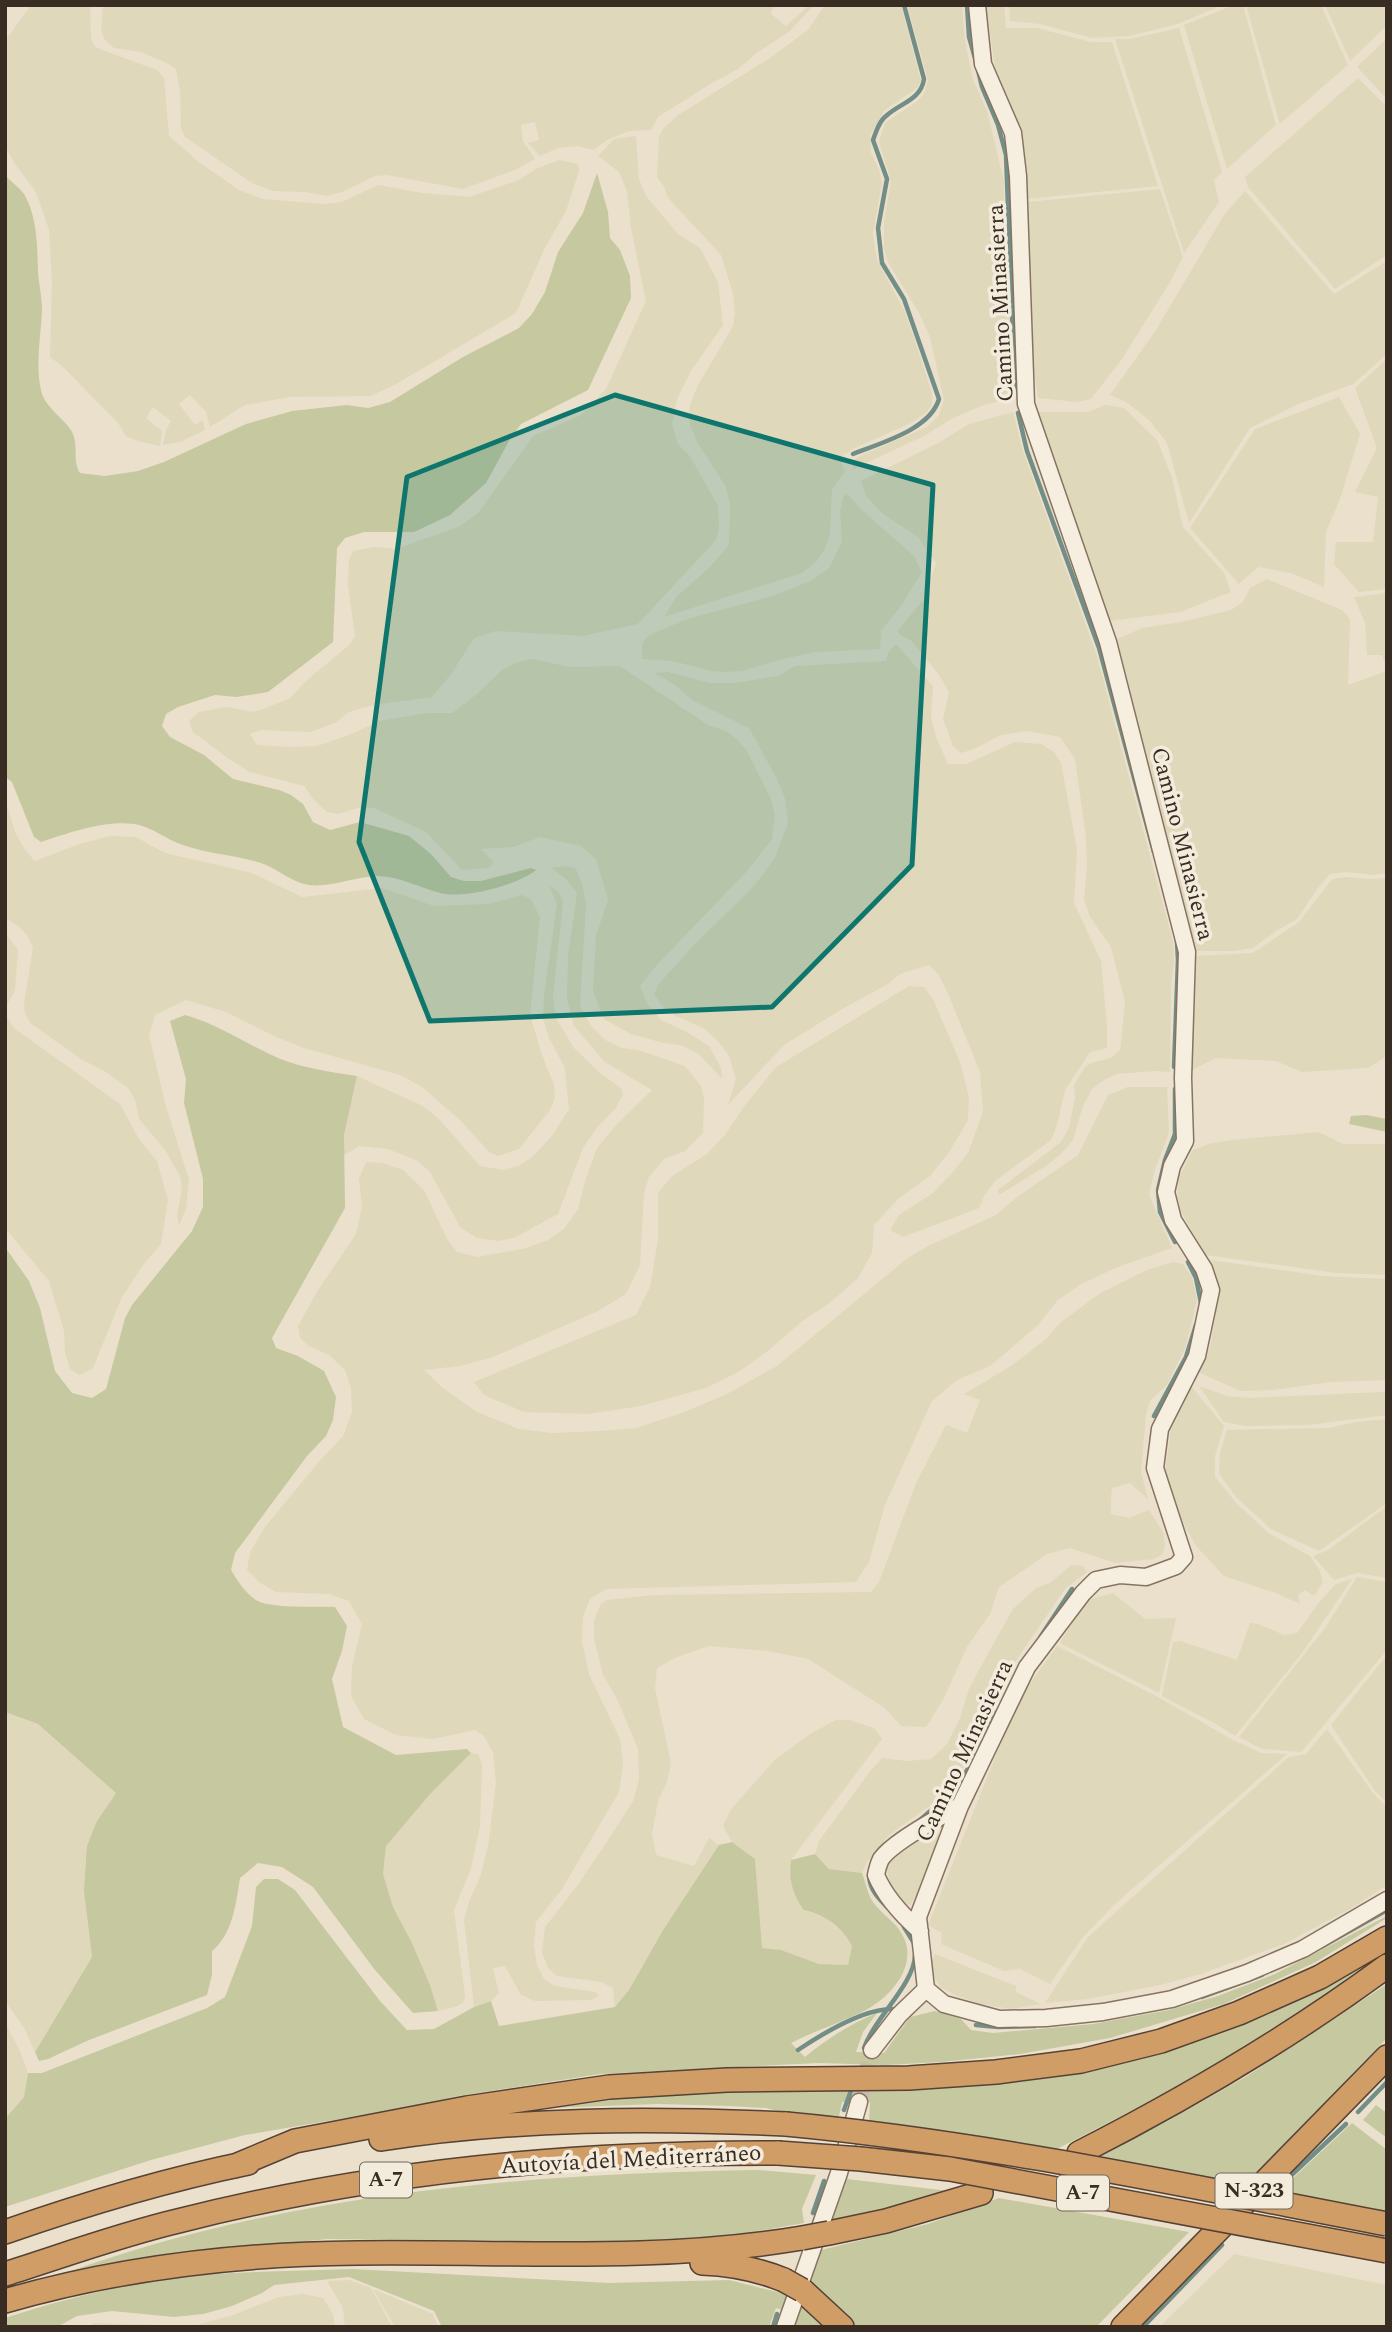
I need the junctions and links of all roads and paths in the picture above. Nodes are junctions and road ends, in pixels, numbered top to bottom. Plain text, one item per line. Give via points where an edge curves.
1 (978, 5) edge
2 (960, 1806) junction
3 (1387, 1900) edge
4 (920, 1931) junction
5 (1387, 1938) edge
6 (1387, 1966) edge
7 (926, 1989) junction
8 (872, 2050) tunnel mouth
9 (1387, 2057) edge
10 (859, 2102) tunnel mouth
11 (1079, 2153) dead end
12 (235, 2166) junction
13 (981, 2193) dead end
14 (1387, 2224) edge
15 (5, 2232) edge
16 (1387, 2251) edge
17 (607, 2255) junction
18 (5, 2274) edge
19 (5, 2301) edge
20 (785, 2327) edge
21 (842, 2327) edge
22 (1123, 2327) edge

1 - 2 street, Camino Minasierra via 983,64 1013,133 1026,404 1108,642 1187,952 1185,1141 1166,1192 1173,1220 1199,1259 1211,1290 1197,1356 1160,1429 1155,1468 1184,1557 1176,1566 1146,1577 1119,1575 1096,1580 1083,1593 1027,1667
2 - 4 street, Camino Minasierra via 918,1917
2 - 4 street via 889,1852 876,1875 881,1888
3 - 7 street via 1303,1949 1172,1999 1102,2012 999,2019 944,2004
4 - 7 street, Camino Minasierra
5 - 12 highway via 1320,1977 1239,2013 1161,2041 1081,2061 996,2073 909,2078 609,2087 295,2141
6 - 11 highway via 1208,2084
7 - 8 street
9 - 22 highway, N-323
10 - 20 street
12 - 14 highway, Autovía del Mediterráneo / A-7, bridge via 330,2147 474,2128 640,2119 786,2124 968,2146
12 - 15 highway, Autovía del Mediterráneo / A-7 via 150,2186
13 - 17 highway, bridge via 886,2221 748,2247
16 - 18 highway, Autovía del Mediterráneo / A-7, bridge via 950,2169 778,2153 681,2153 463,2169 320,2190 176,2221
17 - 19 highway via 281,2255 93,2280
17 - 21 highway via 641,2263 726,2263 757,2269 793,2285

